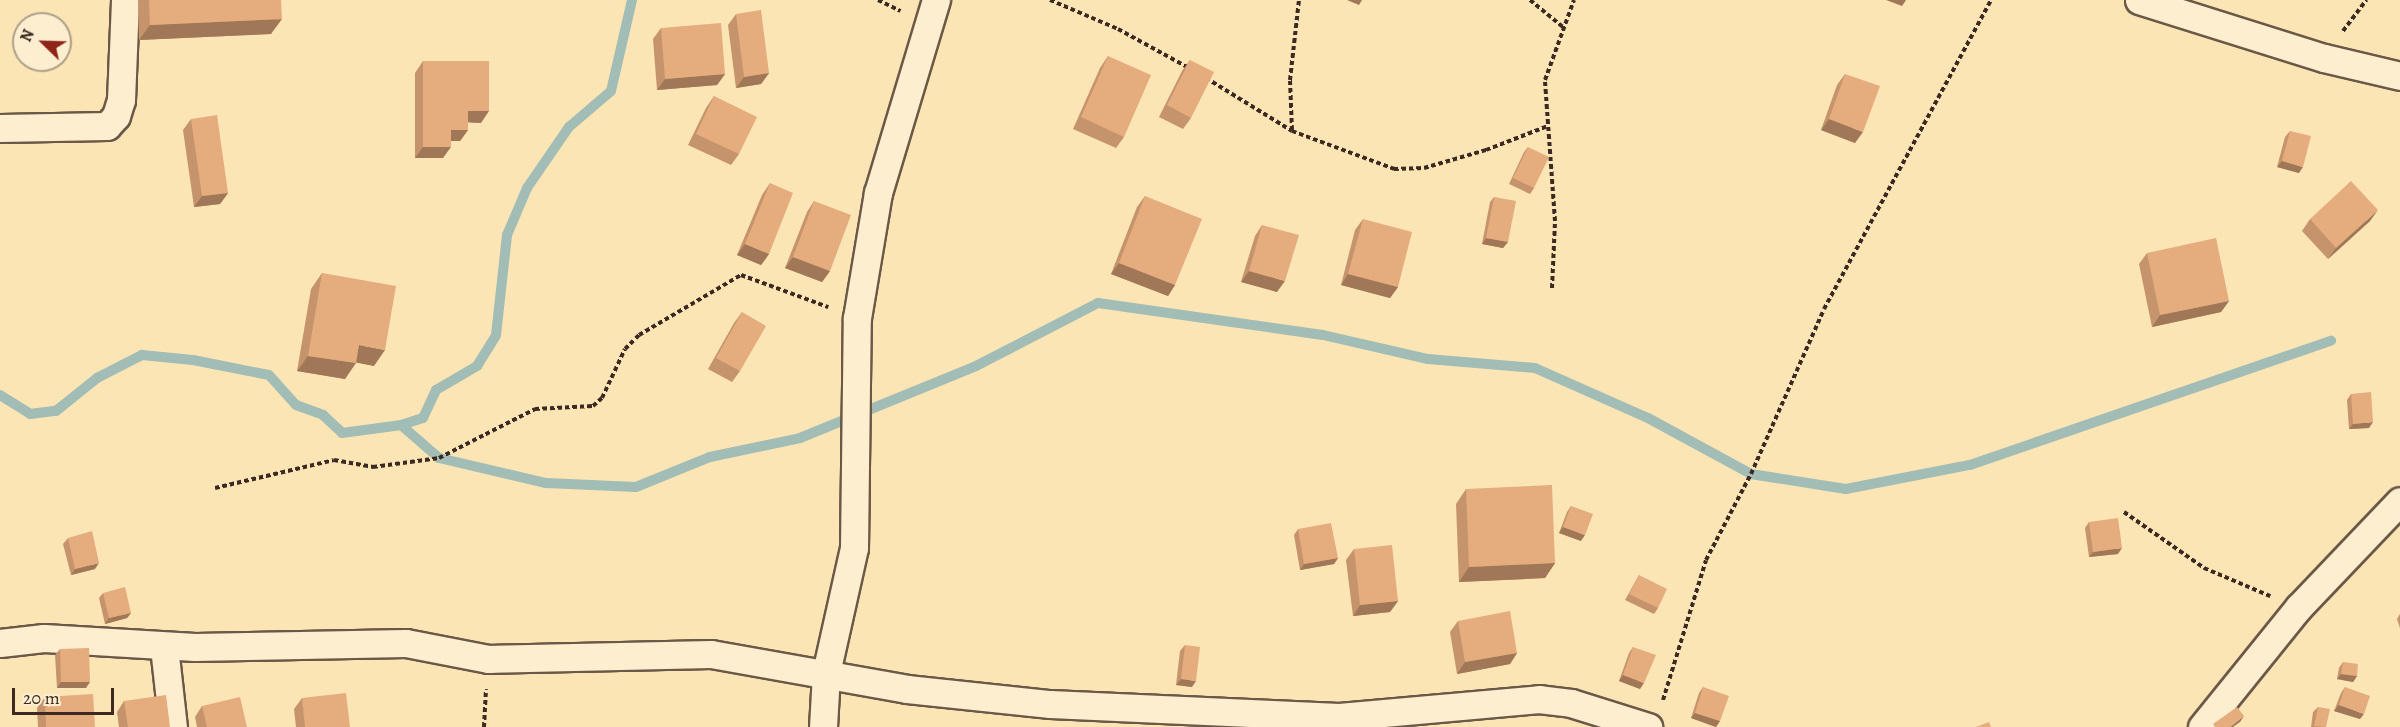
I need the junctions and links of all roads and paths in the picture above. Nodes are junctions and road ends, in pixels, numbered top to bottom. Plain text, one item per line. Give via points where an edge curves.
1 (125, 0) edge
2 (936, 0) edge
3 (1050, 0) edge
4 (1299, 0) edge
5 (1530, 0) edge
6 (1574, 0) edge
7 (1991, 0) edge
8 (2139, 0) edge
9 (1563, 27) junction
10 (2400, 76) edge
11 (1548, 126) junction
12 (0, 128) edge
13 (1292, 131) junction
14 (1552, 288) dead end
15 (857, 318) junction
16 (216, 488) dead end
17 (2400, 501) edge
18 (2124, 512) dead end
19 (2299, 607) junction
20 (0, 643) edge
21 (164, 647) junction
22 (826, 673) junction
23 (1655, 716) edge
24 (1339, 722) edge
25 (173, 727) edge
26 (823, 727) edge
27 (2202, 727) edge

1 - 12 street via 121,100 116,116 107,126
2 - 15 street via 878,193
3 - 13 path via 1118,29 1178,61
4 - 13 path via 1290,80
5 - 9 path
6 - 9 path
7 - 23 path via 1824,309 1751,474 1706,560
8 - 10 street via 2324,58
9 - 11 path via 1545,80
11 - 13 path via 1434,165 1394,169
11 - 14 path via 1555,221
15 - 16 path via 741,275 639,335 625,349 602,398 593,406 535,409 439,458 373,467 334,460
15 - 22 street via 854,548
17 - 19 street
18 - 19 path via 2204,568
19 - 27 street
20 - 21 street via 44,638
21 - 22 street via 406,643 488,659 711,654
21 - 25 street
22 - 24 street via 907,689 1050,704
22 - 26 street
23 - 24 street via 1539,699

